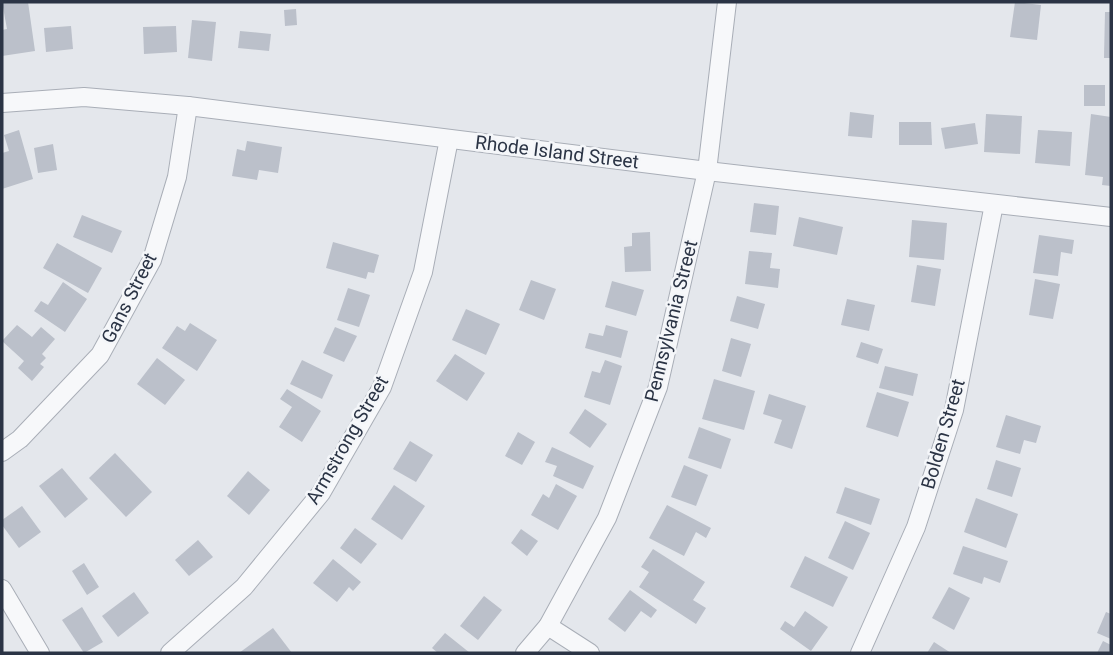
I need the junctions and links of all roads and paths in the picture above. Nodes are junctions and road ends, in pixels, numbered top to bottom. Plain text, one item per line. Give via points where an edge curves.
1 (727, 2) edge
2 (2, 103) edge
3 (188, 106) junction
4 (449, 138) junction
5 (707, 171) junction
6 (993, 204) junction
7 (1111, 217) edge
8 (2, 452) edge
9 (2, 589) edge
10 (548, 626) junction
11 (40, 653) edge
12 (170, 653) edge
13 (525, 653) edge
14 (590, 653) edge
15 (860, 653) edge

1 - 5 street, Pennsylvania Street
2 - 3 street, Rhode Island Street via 84,97
3 - 4 street, Rhode Island Street
3 - 8 street, Gans Street via 177,177 152,260 100,355
4 - 5 street, Rhode Island Street
4 - 12 street, Armstrong Street via 424,272 382,387 321,493 244,587
5 - 6 street, Rhode Island Street
5 - 10 street, Pennsylvania Street via 659,387 607,518
6 - 7 street, Rhode Island Street
6 - 15 street, Bolden Street via 954,410 916,527
9 - 11 street
10 - 13 street, Pennsylvania Street
10 - 14 street

